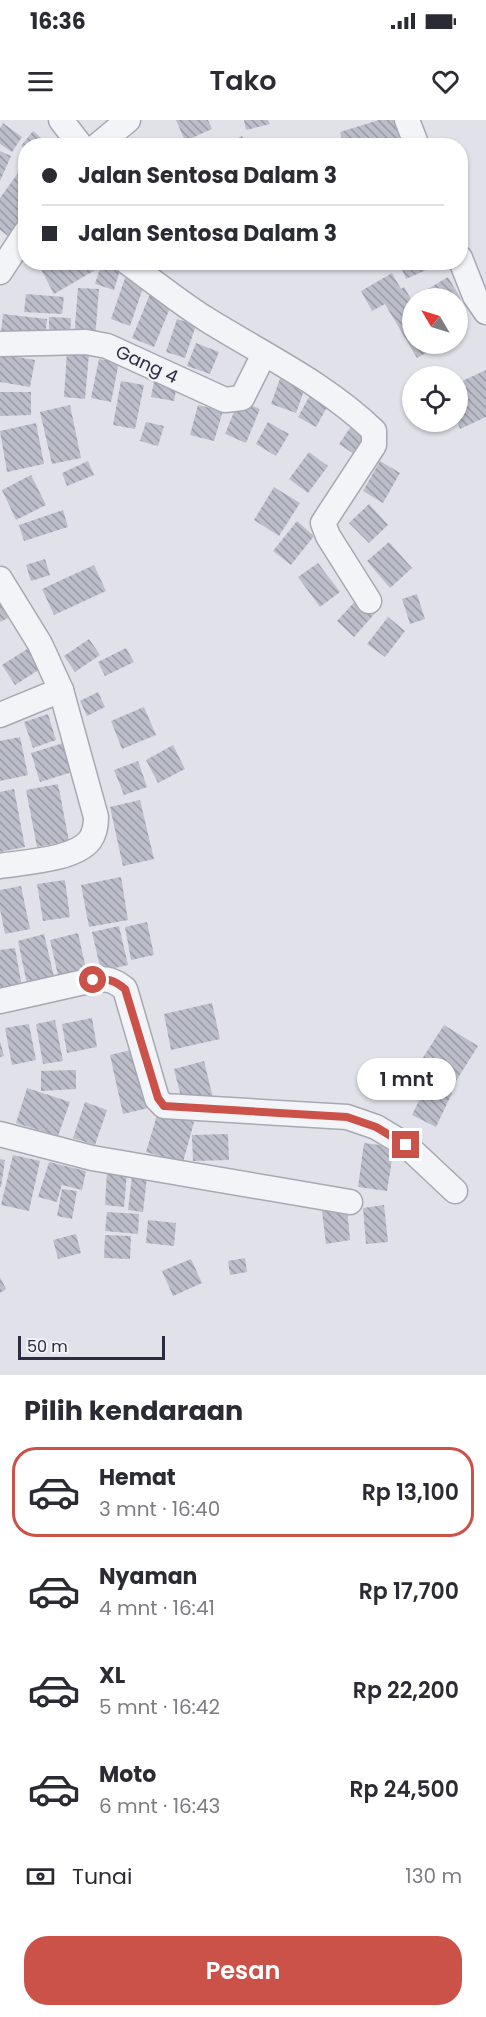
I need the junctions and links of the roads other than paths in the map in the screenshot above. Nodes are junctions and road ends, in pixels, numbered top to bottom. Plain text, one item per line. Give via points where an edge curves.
1 (61, 120) edge
2 (128, 120) edge
3 (407, 120) edge
4 (75, 138) edge
5 (107, 138) edge
6 (414, 138) edge
7 (13, 242) edge
8 (138, 270) edge
9 (465, 270) edge
10 (0, 272) edge
11 (486, 312) edge
12 (0, 344) edge
13 (264, 354) junction
14 (1, 585) edge
15 (369, 601) dead end
16 (61, 690) junction
17 (0, 715) edge
18 (0, 866) edge
19 (0, 1002) edge
20 (0, 1134) edge
21 (455, 1191) dead end
22 (350, 1202) dead end

1 - 4 street
2 - 5 street
3 - 6 street
7 - 10 street
8 - 13 street via 204,318
9 - 11 street
12 - 13 street, Gang 4 via 86,342 107,346 225,400 242,398
13 - 15 street via 356,414 374,431 374,445 323,523
14 - 16 street via 40,644
16 - 17 street
16 - 18 street via 96,829 89,841 69,854
19 - 21 street via 93,980 107,978 117,982 125,989 158,1098 164,1106 347,1117 376,1127 406,1145
20 - 22 street via 92,1158

